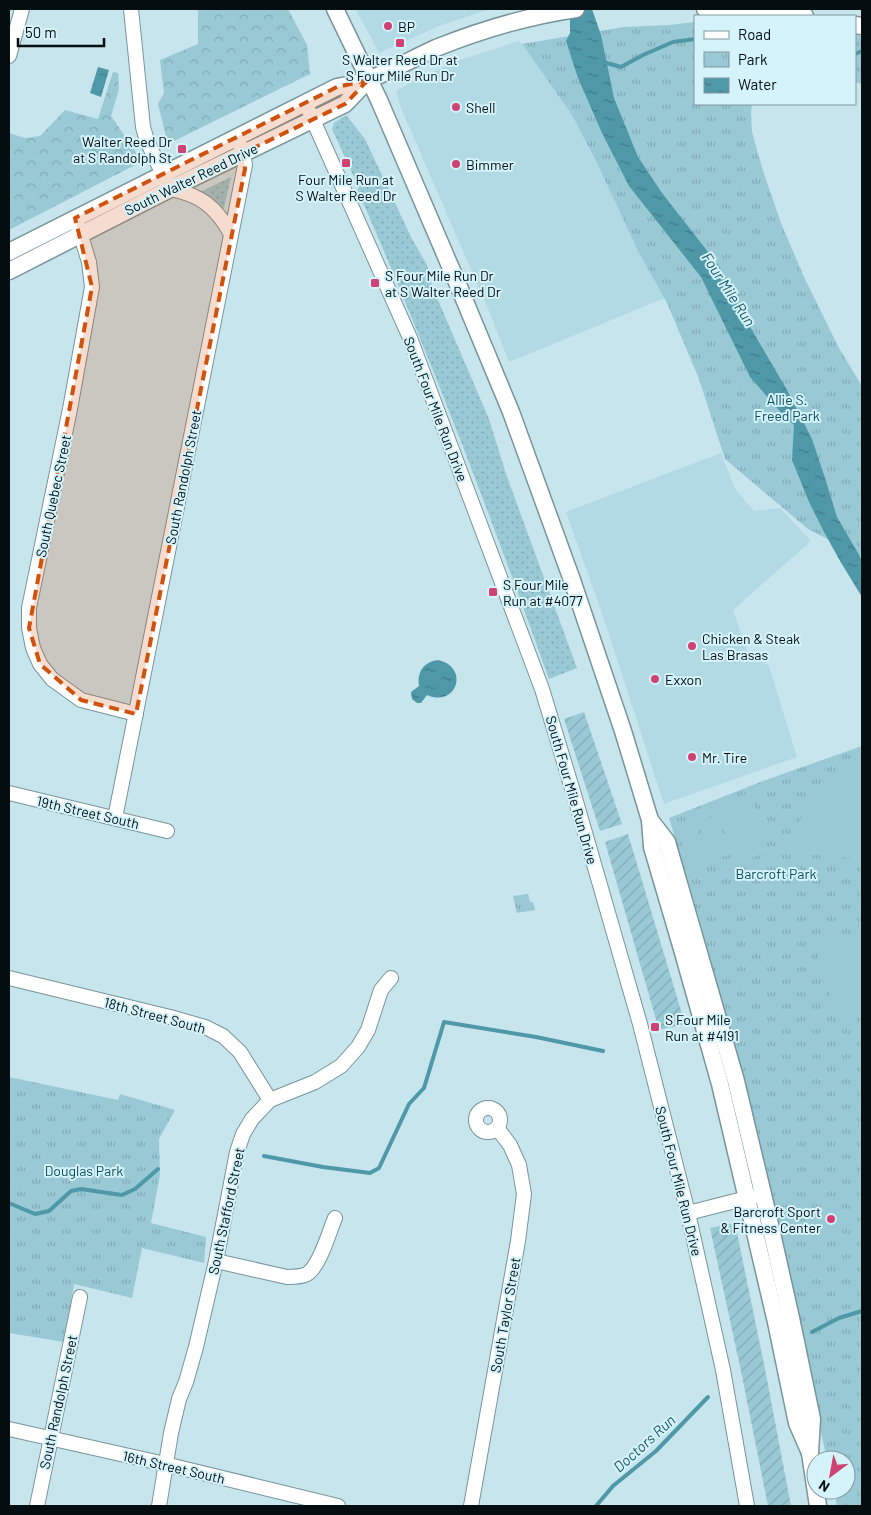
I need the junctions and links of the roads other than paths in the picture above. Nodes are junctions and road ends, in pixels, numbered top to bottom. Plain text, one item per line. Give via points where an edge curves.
1 (22, 9) edge
2 (131, 9) edge
3 (335, 9) edge
4 (576, 9) edge
5 (705, 9) edge
6 (798, 15) edge
7 (9, 56) edge
8 (368, 80) junction
9 (305, 103) junction
10 (313, 120) junction
11 (236, 137) junction
12 (243, 153) junction
13 (166, 181) junction
14 (75, 218) junction
15 (231, 234) junction
16 (80, 235) junction
17 (9, 252) edge
18 (9, 271) edge
19 (136, 714) junction
20 (9, 793) edge
21 (116, 818) junction
22 (168, 830) dead end
23 (9, 978) edge
24 (391, 978) dead end
25 (270, 1100) junction
26 (497, 1128) dead end
27 (755, 1196) junction
28 (688, 1213) junction
29 (334, 1218) dead end
30 (216, 1261) junction
31 (80, 1297) dead end
32 (9, 1429) edge
33 (50, 1439) junction
34 (165, 1464) junction
35 (37, 1506) edge
36 (159, 1506) edge
37 (338, 1506) edge
38 (471, 1506) edge
39 (747, 1506) edge
40 (818, 1506) edge

1 - 7 street
2 - 13 street via 143,127
3 - 8 main road
4 - 8 main road, South Walter Reed Drive via 552,12 472,35
5 - 6 main road
8 - 9 main road, South Walter Reed Drive via 337,87
8 - 10 main road, South Walter Reed Drive via 344,104
8 - 27 main road via 511,412 596,649 650,820 667,842 736,1081
9 - 10 street, South Four Mile Run Drive
9 - 11 main road, South Walter Reed Drive
10 - 12 main road, South Walter Reed Drive
10 - 28 street, South Four Mile Run Drive via 410,338 542,689 640,1024
11 - 12 street, South Randolph Street
11 - 13 main road, South Walter Reed Drive
12 - 13 main road, South Walter Reed Drive
12 - 15 street, South Randolph Street via 245,166
13 - 14 main road, South Walter Reed Drive
13 - 15 street via 206,203 222,218
13 - 16 main road, South Walter Reed Drive
14 - 16 street, South Quebec Street
14 - 17 main road, South Walter Reed Drive
15 - 19 street, South Randolph Street
16 - 18 main road, South Walter Reed Drive
16 - 19 street, South Quebec Street via 89,262 92,287 29,608 29,628 40,664 52,679 80,700
19 - 21 street, South Randolph Street
20 - 21 street, 19th Street South
21 - 22 street, 19th Street South
23 - 25 street, 18th Street South via 205,1027 223,1036 240,1052
24 - 25 street, South Stafford Street via 381,990 368,1030 341,1066 315,1082
25 - 30 street, South Stafford Street via 243,1134
26 - 38 street, South Taylor Street via 519,1164 524,1194
27 - 28 street
27 - 40 main road via 791,1318 812,1419 810,1453
28 - 39 street, South Four Mile Run Drive via 723,1370
29 - 30 street via 316,1264 308,1274 287,1277
30 - 34 street, South Stafford Street
31 - 33 street, South Randolph Street
32 - 33 street, 16th Street South
33 - 34 street, 16th Street South
33 - 35 street, South Randolph Street
34 - 36 street, South Stafford Street
34 - 37 street, 16th Street South

